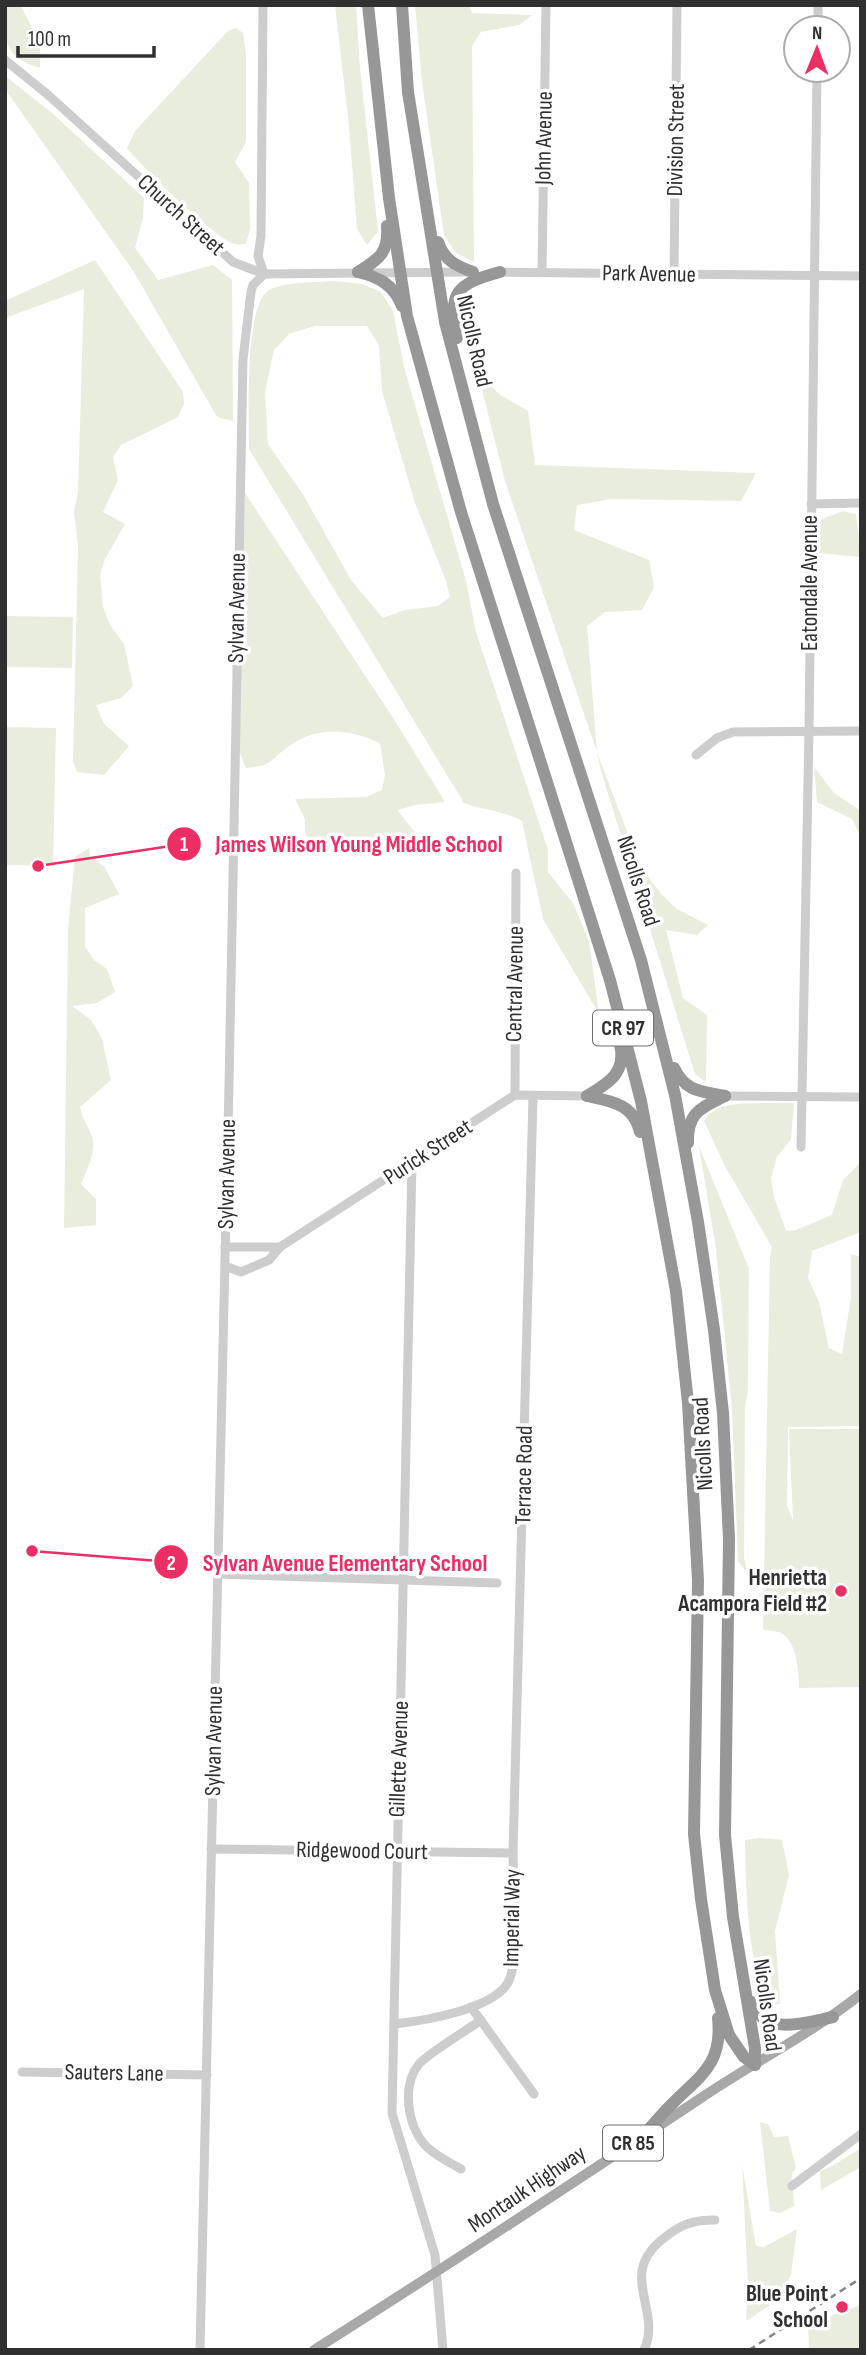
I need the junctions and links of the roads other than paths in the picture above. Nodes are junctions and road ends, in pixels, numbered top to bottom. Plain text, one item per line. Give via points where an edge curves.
1 (263, 5) edge
2 (368, 5) edge
3 (402, 5) edge
4 (546, 5) edge
5 (677, 5) edge
6 (5, 60) edge
7 (817, 84) edge
8 (425, 197) junction
9 (389, 198) junction
10 (401, 271) junction
11 (358, 272) junction
12 (473, 272) junction
13 (500, 272) junction
14 (542, 272) junction
15 (438, 273) junction
16 (264, 274) junction
17 (674, 275) junction
18 (861, 276) edge
19 (815, 277) junction
20 (407, 316) junction
21 (477, 445) junction
22 (861, 503) edge
23 (811, 504) junction
24 (809, 731) junction
25 (861, 731) edge
26 (696, 755) dead end
27 (516, 873) dead end
28 (616, 1002) junction
29 (664, 1047) junction
30 (515, 1095) junction
31 (533, 1096) junction
32 (587, 1096) junction
33 (725, 1096) junction
34 (803, 1096) junction
35 (861, 1097) edge
36 (801, 1147) dead end
37 (652, 1161) junction
38 (412, 1162) junction
39 (690, 1181) junction
40 (225, 1247) junction
41 (280, 1247) junction
42 (225, 1266) junction
43 (218, 1574) junction
44 (404, 1582) junction
45 (497, 1583) dead end
46 (211, 1849) junction
47 (396, 1852) junction
48 (513, 1853) junction
49 (715, 1990) junction
50 (746, 1990) junction
51 (861, 1994) edge
52 (471, 2007) junction
53 (833, 2017) junction
54 (481, 2020) junction
55 (394, 2025) junction
56 (755, 2065) junction
57 (22, 2072) dead end
58 (207, 2075) junction
59 (534, 2094) dead end
60 (861, 2134) edge
61 (643, 2136) junction
62 (461, 2169) dead end
63 (792, 2186) dead end
64 (715, 2221) dead end
65 (436, 2274) junction
66 (200, 2350) edge
67 (314, 2350) edge
68 (443, 2350) edge
69 (644, 2350) edge

1 - 16 street via 258,256
2 - 9 highway, Nicolls Road / CR 97
3 - 8 highway, Nicolls Road / CR 97 via 408,92
4 - 14 street, John Avenue
5 - 17 street, Division Street
6 - 16 street, Church Street via 233,262
7 - 19 street, Eatondale Avenue
8 - 12 highway via 441,251 458,267
8 - 15 highway, Nicolls Road / CR 97
9 - 10 highway, Nicolls Road / CR 97
9 - 11 highway via 386,249
10 - 11 street, Church Street
10 - 15 street, Church Street
10 - 20 highway, Nicolls Road / CR 97
11 - 16 street, Church Street
11 - 20 highway via 382,280
12 - 13 street, Park Avenue
12 - 15 street, Park Avenue
13 - 14 street, Park Avenue
13 - 21 highway via 467,284 453,303
14 - 17 street, Park Avenue
15 - 21 highway, Nicolls Road / CR 97 via 445,322
16 - 40 street, Sylvan Avenue via 251,292 243,359
17 - 19 street, Park Avenue
18 - 19 street, Park Avenue
19 - 23 street, Eatondale Avenue
20 - 28 highway, Nicolls Road / CR 97 via 461,512
21 - 29 highway, Nicolls Road / CR 97 via 641,960
22 - 23 street
23 - 24 street, Eatondale Avenue
24 - 25 street
24 - 26 street via 733,732 717,737
24 - 34 street, Eatondale Avenue
27 - 30 street, Central Avenue
28 - 32 highway via 620,1070 608,1084
28 - 37 highway, Nicolls Road / CR 97
29 - 33 highway via 681,1082
29 - 39 highway, Nicolls Road / CR 97
30 - 31 street
30 - 38 street, Purick Street
31 - 32 street
31 - 48 street, Terrace Road
32 - 37 highway via 625,1107 637,1120 645,1156
33 - 34 street
33 - 39 highway via 691,1118
34 - 35 street
34 - 36 street, Eatondale Avenue
37 - 49 highway, Nicolls Road / CR 97 via 676,1291 688,1403 698,1580 694,1834
38 - 41 street, Purick Street
38 - 44 street, Gillette Avenue
39 - 50 highway, Nicolls Road / CR 97 via 715,1330 723,1413 729,1539 725,1835
40 - 41 street
40 - 42 street, Sylvan Avenue
41 - 42 street, Purick Street via 269,1259 241,1272
42 - 43 street, Sylvan Avenue
43 - 44 street
43 - 46 street, Sylvan Avenue
44 - 45 street
44 - 47 street, Gillette Avenue
46 - 47 street, Ridgewood Court
46 - 58 street, Sylvan Avenue
47 - 48 street, Ridgewood Court
47 - 55 street, Gillette Avenue
48 - 52 street, Imperial Way via 510,1980 493,1997
49 - 56 highway, Nicolls Road / CR 97 via 729,2035
49 - 61 highway via 719,2030 715,2057 708,2070
50 - 53 highway via 754,2009 773,2024 796,2025
50 - 56 highway, Nicolls Road / CR 97
51 - 53 main road, CR 85
52 - 54 street
52 - 55 street, Imperial Way
53 - 56 main road, Montauk Highway / CR 85
54 - 59 street
54 - 62 street via 419,2064 408,2096 417,2135
55 - 65 street, Gillette Avenue via 392,2113 435,2255
56 - 61 main road, Montauk Highway / CR 85
57 - 58 street, Sauters Lane
58 - 66 street, Sylvan Avenue
60 - 63 street
61 - 65 main road, Montauk Highway / CR 85
64 - 69 street via 694,2220 663,2238 647,2256 641,2281 649,2331
65 - 67 main road, Montauk Highway / CR 85
65 - 68 street, Gillette Avenue

